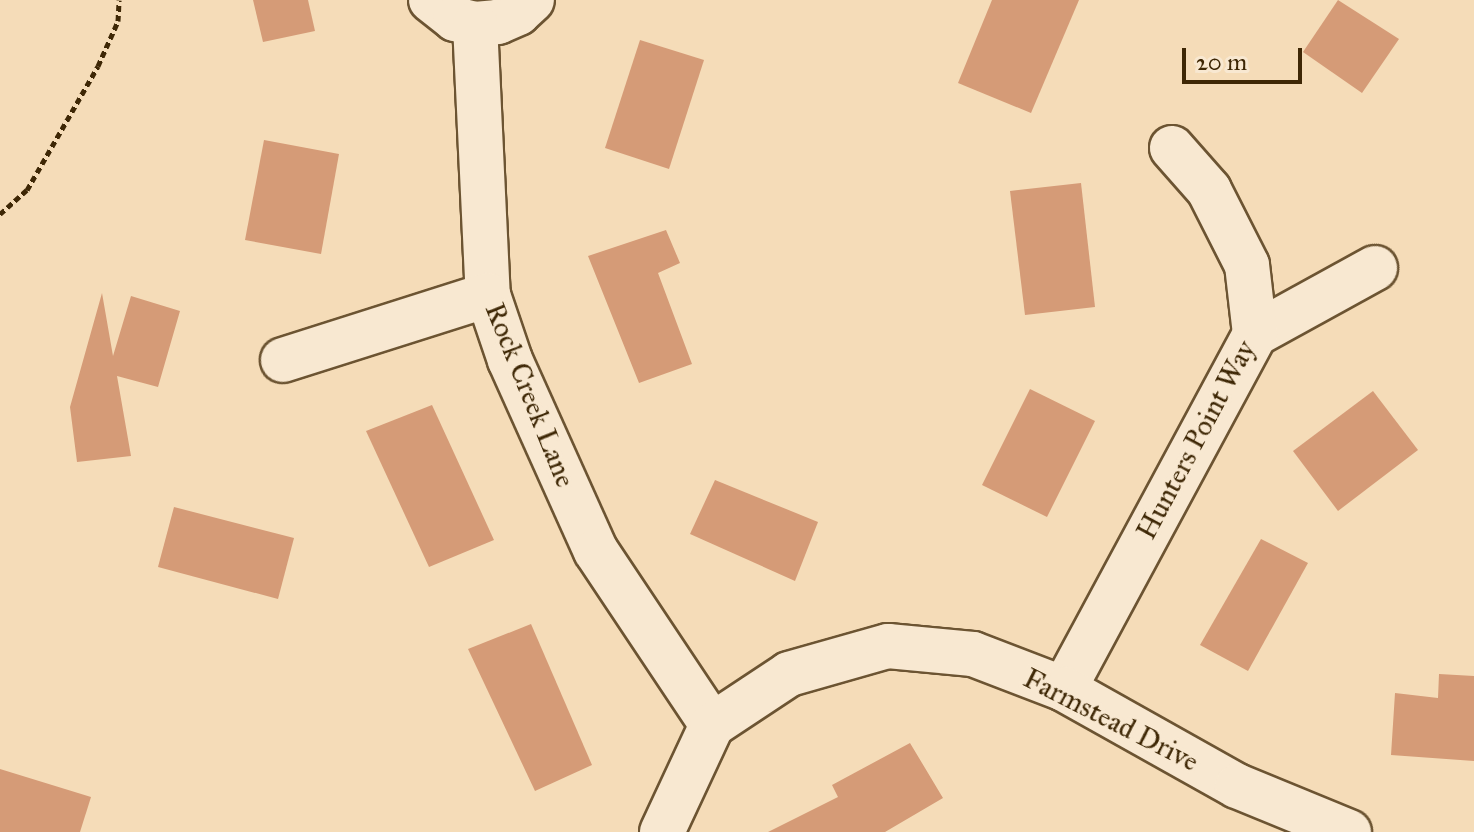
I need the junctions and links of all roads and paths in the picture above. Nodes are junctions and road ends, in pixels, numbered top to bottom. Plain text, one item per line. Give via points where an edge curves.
1 (119, 0) edge
2 (431, 0) edge
3 (532, 0) edge
4 (475, 24) junction
5 (1172, 148) dead end
6 (0, 214) edge
7 (1375, 268) dead end
8 (488, 295) junction
9 (1255, 334) junction
10 (283, 360) dead end
11 (1064, 689) junction
12 (712, 725) junction
13 (662, 832) edge
14 (1349, 832) edge

1 - 6 path via 118,21 98,66 27,190
2 - 4 street via 455,19
3 - 4 street via 498,22
4 - 8 street, Rock Creek Lane
5 - 9 street, Hunters Point Way via 1209,190 1247,265
7 - 9 street
8 - 10 street
8 - 12 street, Rock Creek Lane via 510,360 596,551
9 - 11 street, Hunters Point Way
11 - 12 street, Farmstead Drive via 973,654 888,646 789,674
11 - 14 street, Farmstead Drive via 1237,786
12 - 13 street

